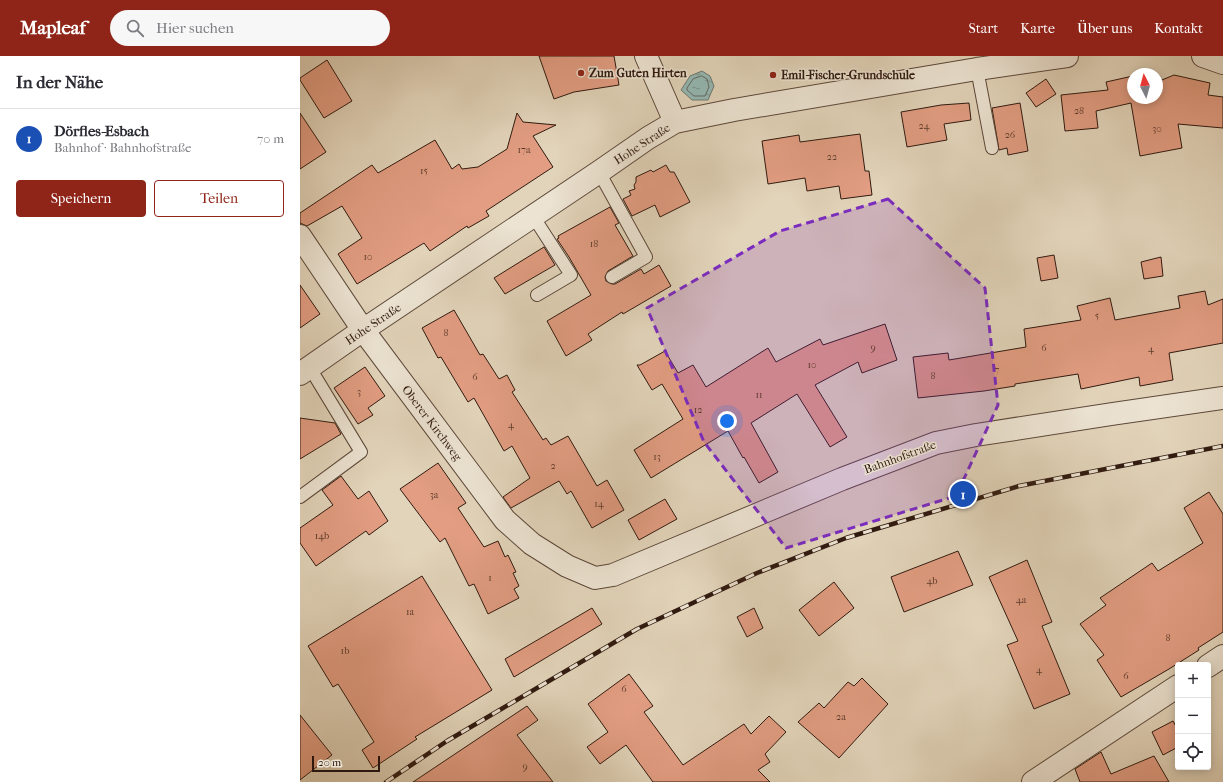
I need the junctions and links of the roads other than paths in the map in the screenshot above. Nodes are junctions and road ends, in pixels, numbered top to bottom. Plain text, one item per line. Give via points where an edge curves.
1 (646, 56) edge
2 (1067, 56) edge
3 (1203, 56) edge
4 (1223, 63) edge
5 (976, 69) junction
6 (675, 122) junction
7 (992, 148) dead end
8 (599, 172) junction
9 (533, 216) junction
10 (300, 236) edge
11 (612, 277) dead end
12 (537, 295) dead end
13 (363, 330) junction
14 (305, 371) edge
15 (1223, 398) edge
16 (300, 497) edge
17 (595, 578) joint
18 (1223, 656) edge
19 (1211, 664) edge
20 (1175, 688) edge
21 (1032, 782) edge

1 - 6 street
2 - 5 street, Hohe Straße
3 - 4 street
5 - 6 street, Hohe Straße
5 - 7 lane
6 - 8 street, Hohe Straße
8 - 9 street, Hohe Straße
8 - 11 lane via 646,257
9 - 12 lane via 570,275
9 - 13 street, Hohe Straße
10 - 13 street, Oberer Kirchweg
13 - 14 street, Hohe Straße
13 - 17 street, Oberer Kirchweg via 505,520 532,544 567,566
14 - 16 lane via 361,452
15 - 17 street, Bahnhofstraße via 976,435 936,444 842,479 614,575
18 - 19 street
20 - 21 street

